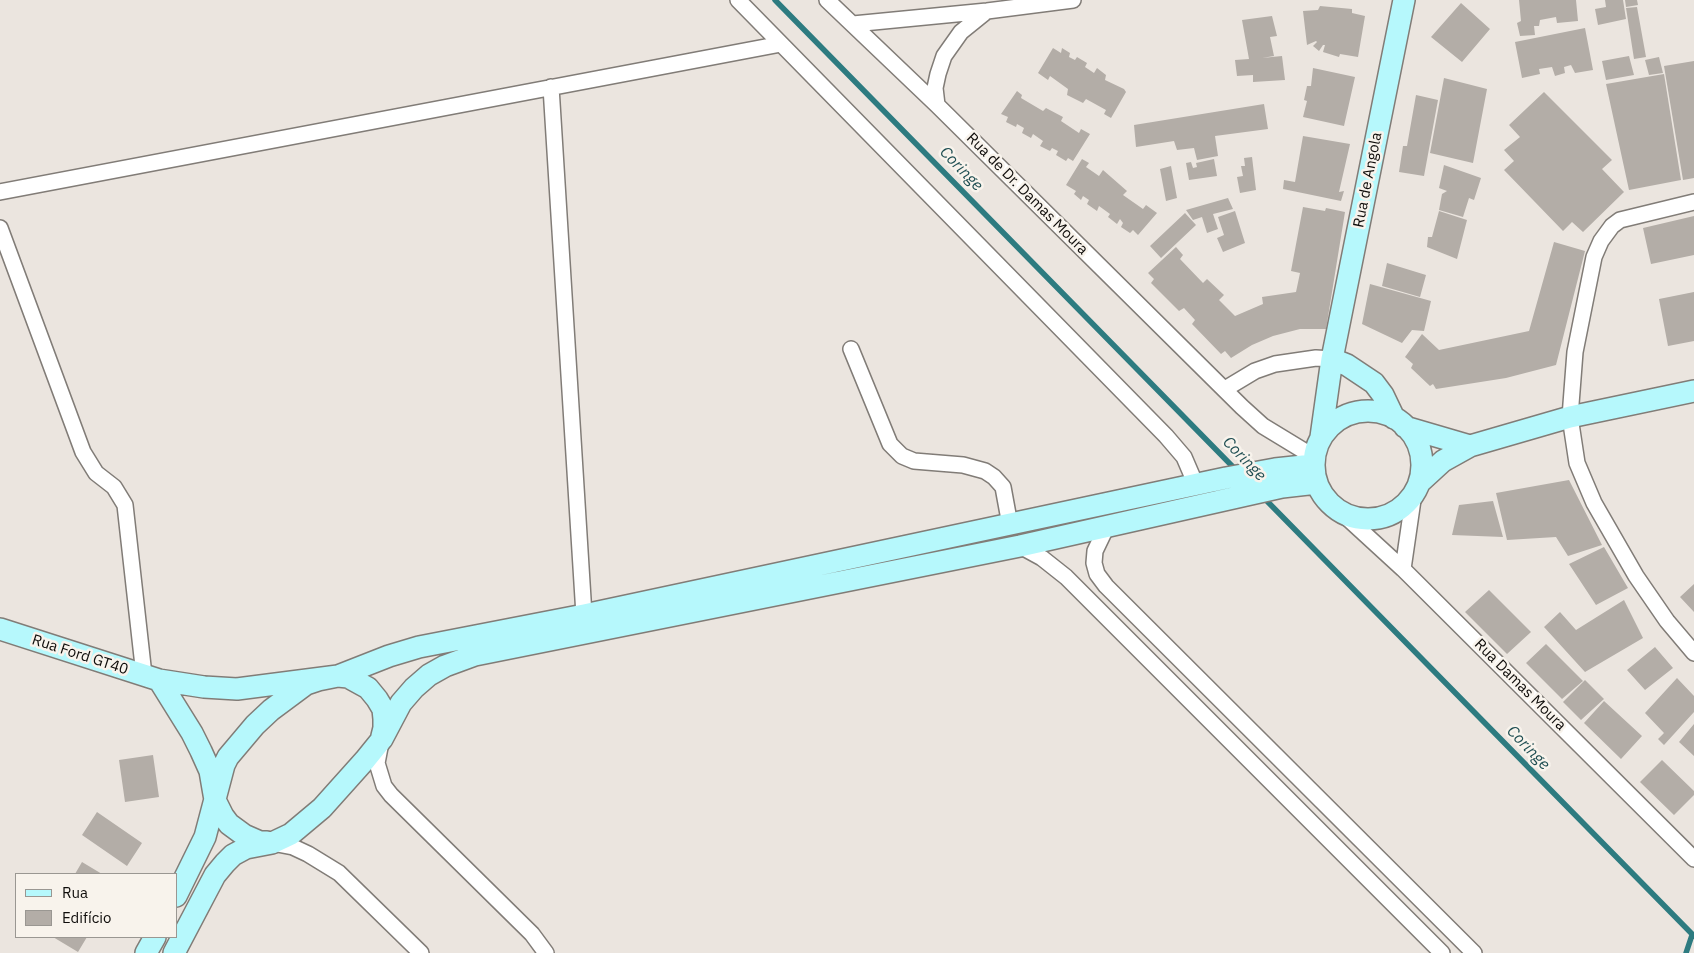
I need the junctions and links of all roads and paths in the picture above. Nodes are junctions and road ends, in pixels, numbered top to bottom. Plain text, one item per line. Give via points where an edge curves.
1 (738, 0) edge
2 (827, 0) edge
3 (1073, 0) edge
4 (1395, 0) edge
5 (1404, 0) edge
6 (1415, 0) edge
7 (987, 11) junction
8 (853, 24) junction
9 (1398, 28) junction
10 (781, 44) junction
11 (551, 87) junction
12 (937, 105) junction
13 (0, 192) edge
14 (1694, 202) edge
15 (0, 228) edge
16 (851, 349) dead end
17 (1332, 359) junction
18 (1225, 389) junction
19 (1694, 391) edge
20 (1570, 417) junction
21 (1400, 423) junction
22 (1470, 446) junction
23 (1316, 461) junction
24 (1278, 478) junction
25 (1196, 485) junction
26 (1416, 488) junction
27 (1343, 514) junction
28 (1010, 525) junction
29 (1107, 526) junction
30 (1020, 546) junction
31 (1403, 569) junction
32 (584, 615) junction
33 (0, 630) edge
34 (1694, 653) edge
35 (338, 676) junction
36 (152, 678) junction
37 (382, 739) junction
38 (215, 800) junction
39 (272, 842) junction
40 (1694, 859) edge
41 (178, 892) edge
42 (154, 938) edge
43 (146, 953) edge
44 (174, 953) edge
45 (421, 953) edge
46 (546, 953) edge
47 (1442, 953) edge
48 (1474, 953) edge

1 - 10 street
2 - 8 street, Rua de Dr. Damas Moura
3 - 7 street
4 - 9 street
5 - 9 street, Rua de Angola
6 - 9 street
7 - 8 street
7 - 12 street via 961,32 944,56 936,88
8 - 12 street, Rua de Dr. Damas Moura
9 - 17 street, Rua de Angola
10 - 11 street
10 - 25 street via 1166,436 1184,457
11 - 13 street
11 - 32 street
12 - 18 street, Rua de Dr. Damas Moura
14 - 20 street via 1620,220 1601,241 1594,256 1575,352
15 - 36 street via 83,452 96,472 114,486 125,505
16 - 28 street via 890,444 902,456 914,461 963,465 994,477 1003,488
17 - 18 street via 1300,359 1275,364 1255,371
17 - 21 street via 1374,383
17 - 23 street, Rua de Angola
18 - 23 street, Rua de Dr. Damas Moura via 1263,426
19 - 20 street
20 - 22 street
20 - 34 street via 1577,463 1594,503 1636,576
21 - 22 street
21 - 23 street via 1381,413 1367,411 1341,418 1330,426
21 - 26 street via 1413,436 1421,459
22 - 26 street via 1443,461
23 - 24 street
23 - 27 street via 1325,496
24 - 25 street via 1226,478
24 - 29 street via 1237,497
25 - 28 street
26 - 27 street via 1398,510 1377,519
26 - 31 street
27 - 31 street, Rua Damas Moura
28 - 32 street
29 - 30 street
29 - 48 street via 1095,551 1094,563 1106,586
30 - 37 street via 475,656 445,666 414,688 401,703
30 - 47 street via 1066,577
31 - 40 street, Rua Damas Moura
32 - 35 street via 419,647
33 - 36 street, Rua Ford GT40
35 - 36 street, Rua Ford GT40 via 237,689
35 - 37 street via 358,681 377,699 384,719
35 - 38 street via 306,684 255,725 228,756
36 - 38 street via 202,751 210,771
37 - 39 street via 322,808 291,834
37 - 46 street via 377,763 384,786 532,934
38 - 39 street via 222,816 236,830 252,839
38 - 41 street via 205,837
39 - 44 street via 246,848 225,863 215,875
39 - 45 street via 308,854 339,874
42 - 43 street

